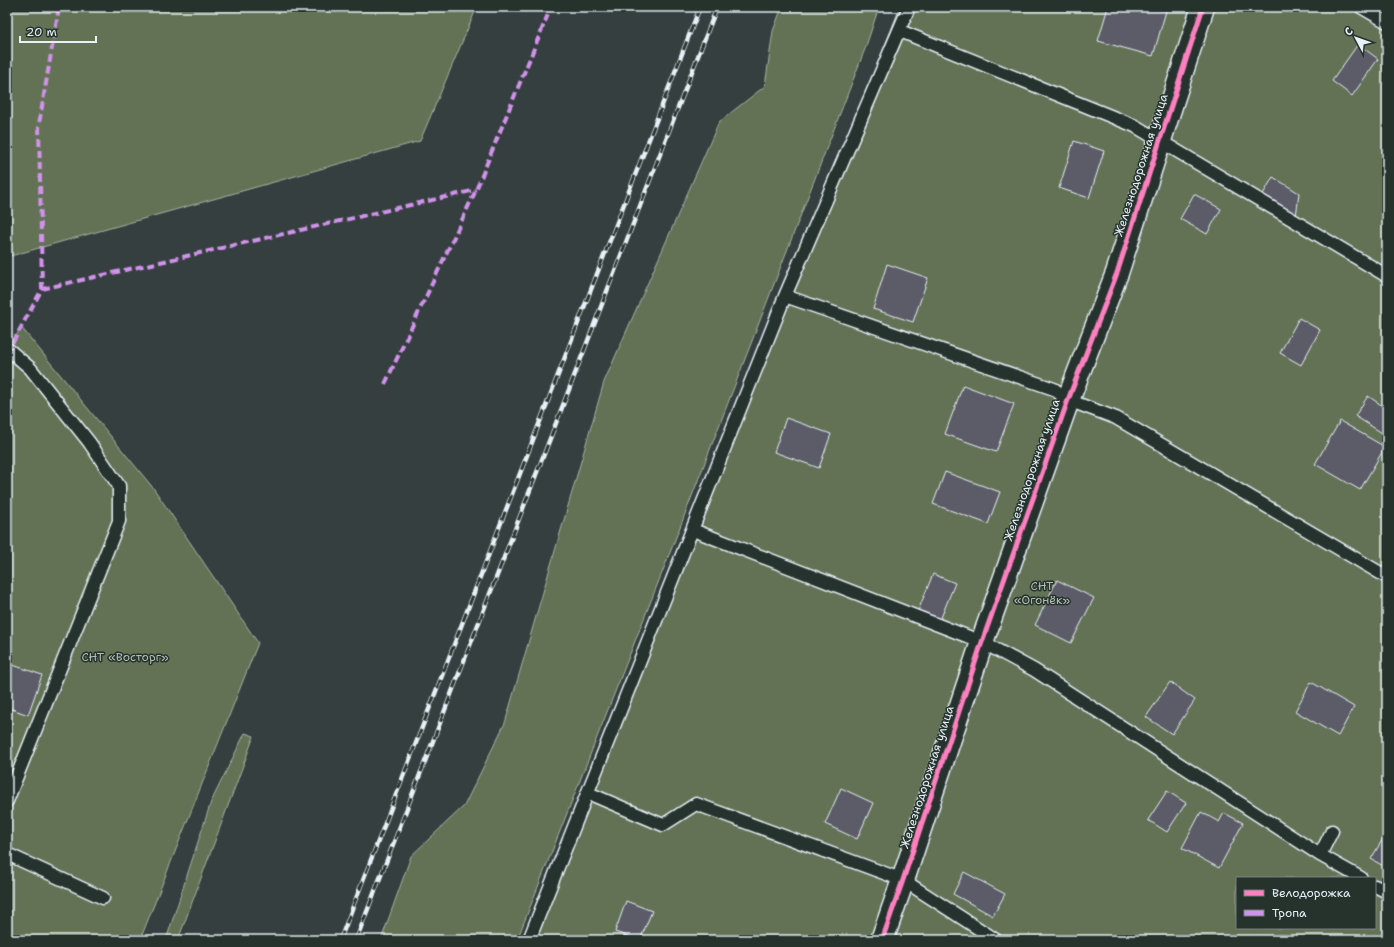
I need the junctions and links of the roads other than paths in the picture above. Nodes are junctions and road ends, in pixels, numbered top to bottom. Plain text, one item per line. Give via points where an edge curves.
1 (909, 7) edge
2 (1203, 7) edge
3 (1361, 7) edge
4 (1387, 22) edge
5 (900, 31) junction
6 (1160, 141) junction
7 (1387, 276) edge
8 (785, 296) junction
9 (9, 350) dead end
10 (1068, 400) junction
11 (693, 530) junction
12 (1387, 577) edge
13 (982, 642) junction
14 (588, 793) junction
15 (7, 801) edge
16 (1332, 831) dead end
17 (7, 854) edge
18 (1320, 855) junction
19 (1359, 877) edge
20 (903, 880) junction
21 (1376, 886) edge
22 (1387, 892) edge
23 (102, 898) dead end
24 (529, 940) edge
25 (882, 940) edge
26 (996, 940) edge

1 - 5 lane
2 - 6 street, Железнодорожная улица
3 - 4 lane
5 - 6 lane via 1136,126
5 - 8 lane
6 - 7 lane
6 - 10 street, Железнодорожная улица via 1117,273
8 - 10 lane via 1054,389
8 - 11 lane
9 - 15 lane via 30,368 89,442 119,486 119,521
10 - 12 lane via 1116,418
10 - 13 street, Железнодорожная улица
11 - 13 lane
11 - 14 lane
13 - 18 lane via 1034,670
13 - 20 street, Железнодорожная улица
14 - 20 lane via 663,825 696,804
14 - 24 lane
16 - 18 lane
17 - 23 lane
18 - 19 lane
20 - 25 street, Железнодорожная улица
20 - 26 lane
21 - 22 lane

